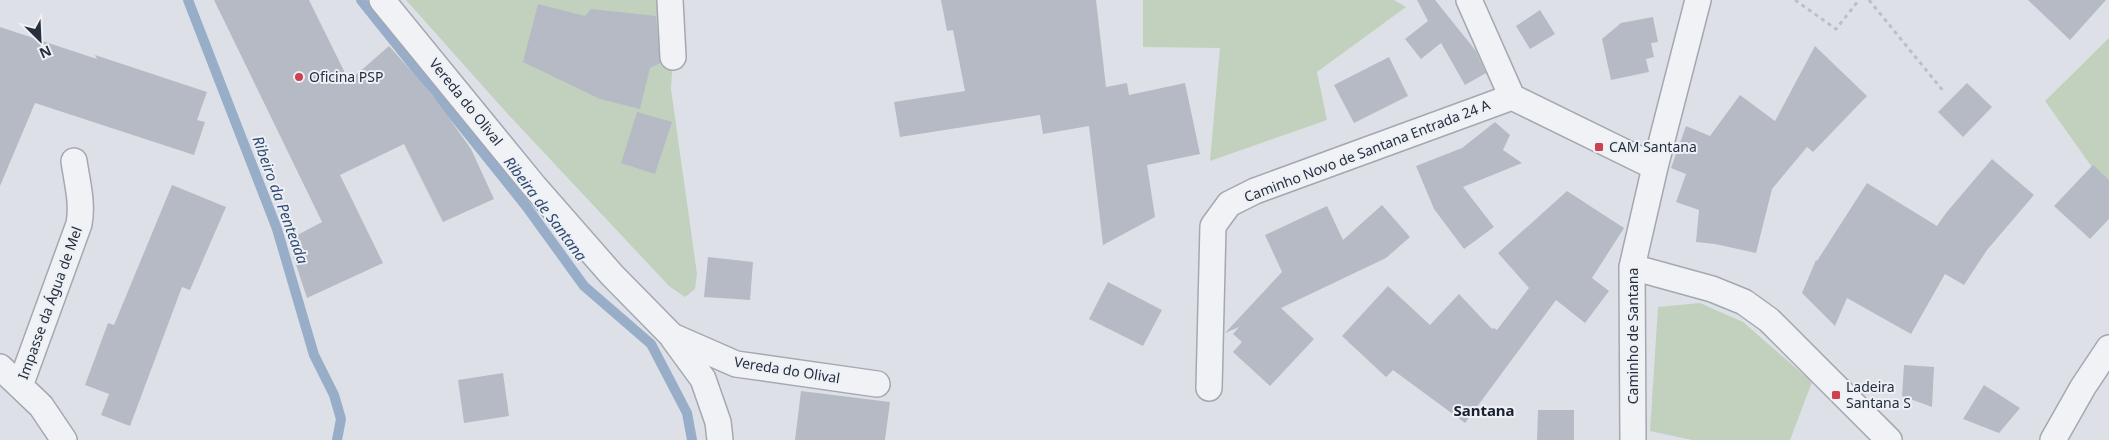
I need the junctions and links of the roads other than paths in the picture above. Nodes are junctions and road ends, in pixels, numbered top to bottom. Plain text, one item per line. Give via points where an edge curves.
1 (382, 0) edge
2 (670, 0) edge
3 (1469, 0) edge
4 (1698, 0) edge
5 (673, 57) dead end
6 (1512, 97) junction
7 (74, 161) dead end
8 (1655, 167) junction
9 (1632, 267) junction
10 (672, 336) junction
11 (2109, 348) edge
12 (0, 367) edge
13 (877, 384) dead end
14 (20, 386) junction
15 (1208, 388) dead end
16 (64, 440) edge
17 (720, 440) edge
18 (1632, 440) edge
19 (1889, 440) edge
20 (2053, 440) edge

1 - 10 street, Vereda do Olival via 534,186 612,275
2 - 5 street
3 - 6 street
4 - 8 street, Caminho de Santana
6 - 8 street
6 - 15 street, Caminho Novo de Santana Entrada 24 A via 1255,191 1229,204 1214,226
7 - 14 street, Impasse da Água de Mel via 81,211 79,224
8 - 9 street, Caminho de Santana
9 - 18 street, Caminho de Santana
9 - 19 street via 1712,289 1744,302 1769,320
10 - 13 street, Vereda do Olival via 736,364
10 - 17 street, Vereda do Olival via 703,379 718,422
11 - 20 street
12 - 14 street
14 - 16 street via 42,406

